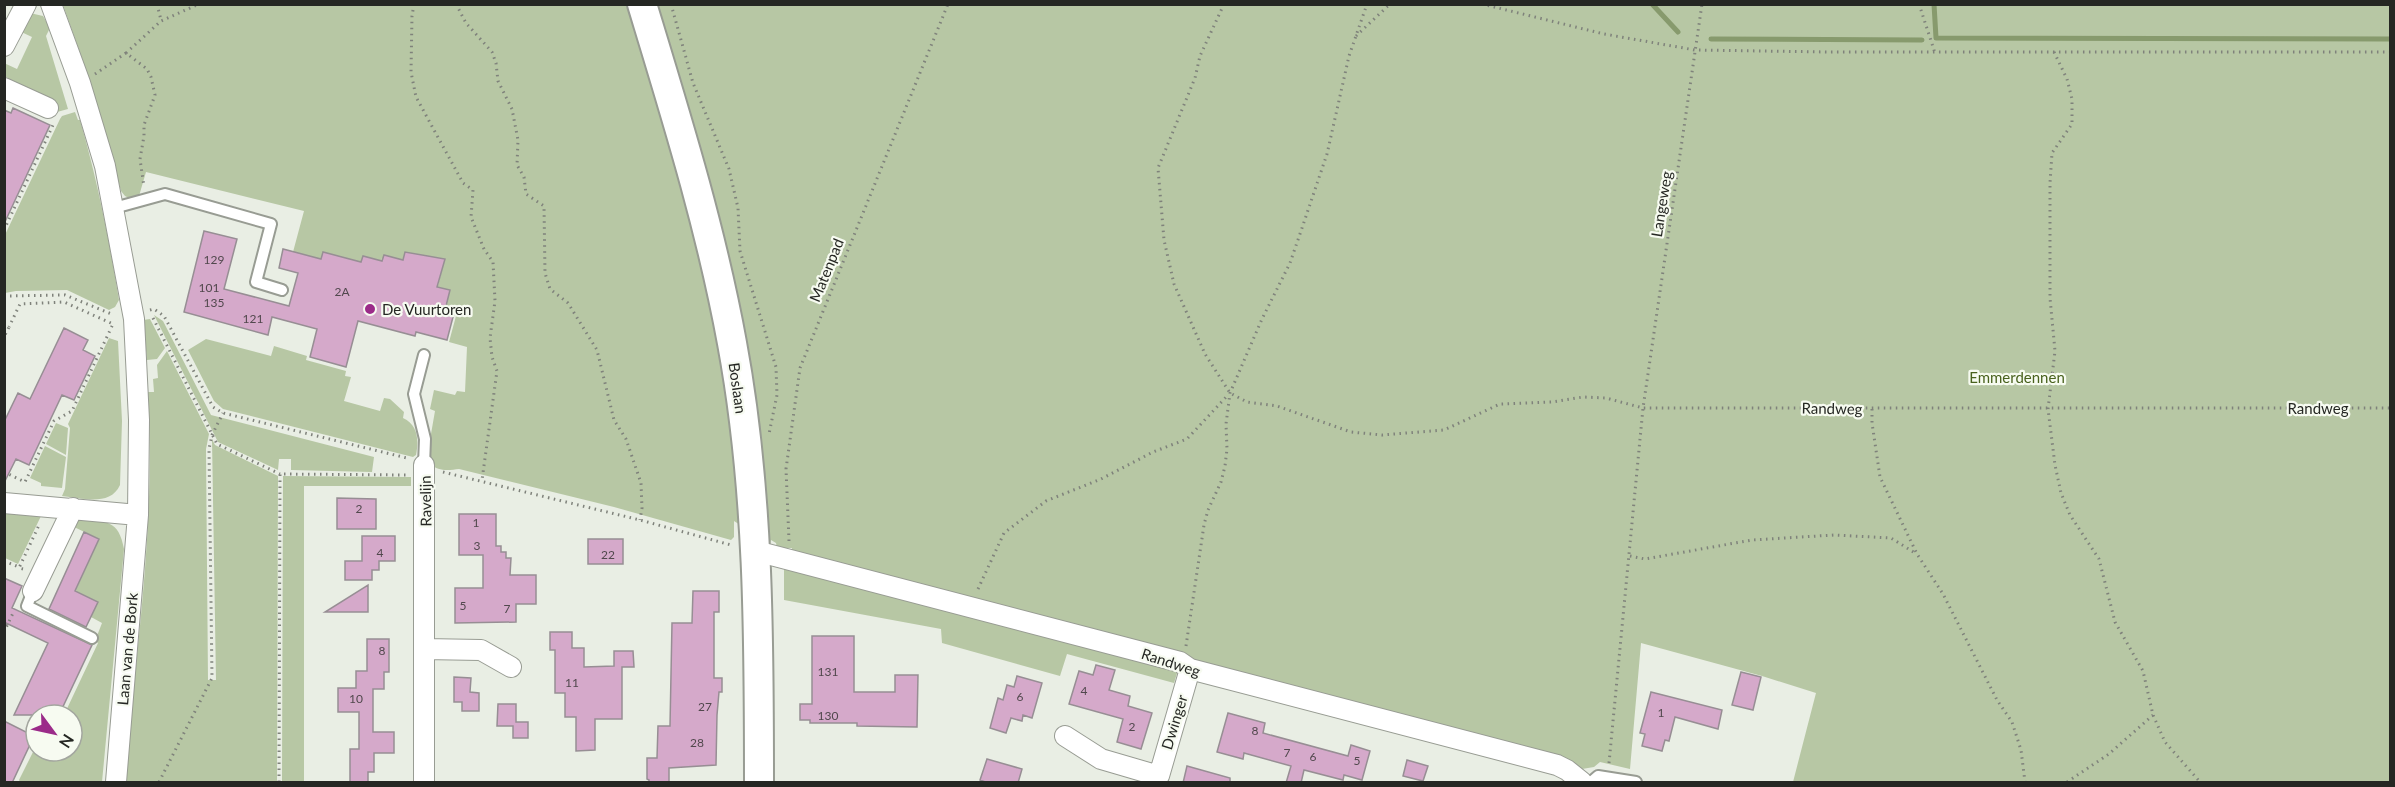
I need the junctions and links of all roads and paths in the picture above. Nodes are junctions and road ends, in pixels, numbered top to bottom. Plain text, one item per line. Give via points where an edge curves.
1 (26, 4) edge
2 (51, 4) edge
3 (157, 4) edge
4 (199, 4) edge
5 (414, 4) edge
6 (456, 4) edge
7 (642, 4) edge
8 (948, 4) edge
9 (1224, 4) edge
10 (1367, 4) edge
11 (1390, 4) edge
12 (1482, 4) edge
13 (1702, 4) edge
14 (1919, 4) edge
15 (161, 21) junction
16 (1355, 37) junction
17 (4, 46) edge
18 (1695, 50) junction
19 (2054, 52) junction
20 (2391, 52) edge
21 (126, 53) junction
22 (1935, 53) junction
23 (80, 83) junction
24 (4, 88) edge
25 (52, 114) joint
26 (141, 201) junction
27 (114, 208) junction
28 (4, 230) edge
29 (282, 290) dead end
30 (4, 296) edge
31 (134, 315) junction
32 (112, 324) junction
33 (4, 325) edge
34 (9, 327) junction
35 (4, 337) edge
36 (424, 355) dead end
37 (1230, 393) junction
38 (1643, 408) junction
39 (2391, 408) edge
40 (1872, 409) junction
41 (2049, 409) junction
42 (223, 414) junction
43 (212, 435) junction
44 (424, 470) junction
45 (4, 472) edge
46 (280, 474) junction
47 (482, 481) junction
48 (4, 502) edge
49 (73, 508) junction
50 (138, 515) junction
51 (640, 520) junction
52 (747, 549) junction
53 (1917, 554) junction
54 (1630, 556) junction
55 (785, 558) junction
56 (4, 561) edge
57 (19, 567) dead end
58 (33, 591) joint
59 (969, 607) junction
60 (92, 638) dead end
61 (424, 649) junction
62 (1185, 666) junction
63 (511, 667) dead end
64 (2153, 715) junction
65 (1065, 736) dead end
66 (1609, 776) junction
67 (1158, 779) edge
68 (116, 783) edge
69 (159, 783) edge
70 (279, 783) edge
71 (424, 783) edge
72 (759, 783) edge
73 (1582, 783) edge
74 (1591, 783) edge
75 (1636, 783) edge
76 (2025, 783) edge
77 (2067, 783) edge
78 (2200, 783) edge

1 - 17 street
2 - 23 street, Laan van de Bork
3 - 15 path
4 - 15 path
5 - 47 path via 411,72 416,97 464,183 473,190 471,217 493,262 495,301 490,338 497,371
6 - 51 path via 496,63 498,81 512,109 518,140 517,165 524,177 526,194 544,206 545,273 550,289 568,303 597,350 614,420 626,439 640,483
7 - 52 main road, Boslaan via 704,222 732,343 749,468
8 - 55 path, Matenpad via 800,368 786,469 790,536
9 - 37 path via 1158,168 1164,240 1174,284 1205,354
10 - 16 path
11 - 16 path
12 - 18 path via 1604,34
13 - 18 path, Langeweg
14 - 22 path
15 - 21 path
16 - 37 path via 1326,154 1301,231
18 - 22 path
18 - 38 path, Langeweg
19 - 20 path
19 - 22 path
19 - 41 path via 2072,99 2072,124 2052,153 2050,298 2055,351
21 - 23 path
21 - 26 path via 147,69 154,95 144,125
23 - 27 street, Laan van de Bork
24 - 25 street
25 - 28 path
26 - 27 lane
26 - 29 lane via 165,194 271,224 256,282
27 - 31 street, Laan van de Bork
30 - 31 path via 65,295 112,315
31 - 32 path via 118,327
31 - 42 path via 154,309 164,316 213,407
31 - 43 path via 153,317
31 - 50 street, Laan van de Bork
32 - 34 path via 64,302 20,304
32 - 45 path via 72,411 54,421 25,482
33 - 34 path
34 - 35 path
36 - 44 lane, Ravelijn via 414,393 425,439
37 - 38 path, Randweg via 1247,402 1277,406 1351,432 1382,435 1444,430 1500,404 1606,398
37 - 59 path via 1187,439 1046,501 1004,533
37 - 62 path via 1225,466 1204,525
38 - 40 path, Randweg
38 - 54 path
39 - 41 path, Randweg
40 - 41 path, Randweg
40 - 53 path via 1880,477
41 - 64 path via 2061,493 2070,515 2099,559 2115,622 2143,671
42 - 43 path
42 - 44 path via 413,459
43 - 46 path via 217,444
43 - 69 path via 212,678
44 - 46 path
44 - 47 path
44 - 61 street, Ravelijn
46 - 70 path
47 - 51 path
48 - 49 street
49 - 50 street
49 - 58 street
50 - 68 street, Laan van de Bork
51 - 52 path
52 - 55 street, Randweg
52 - 72 main road, Boslaan via 759,637
53 - 54 path via 1891,538 1834,535 1752,540 1645,559
53 - 76 path via 2012,722
54 - 66 path
55 - 59 street, Randweg
56 - 57 path
58 - 60 lane via 27,606
59 - 62 street, Randweg
61 - 63 street via 481,650
61 - 71 street, Ravelijn
62 - 67 street, Dwinger
62 - 73 street, Randweg via 1557,765
64 - 77 path via 2109,754
64 - 78 path via 2165,742
65 - 67 street, Dwinger via 1101,759
66 - 74 lane via 1598,776
66 - 75 lane

